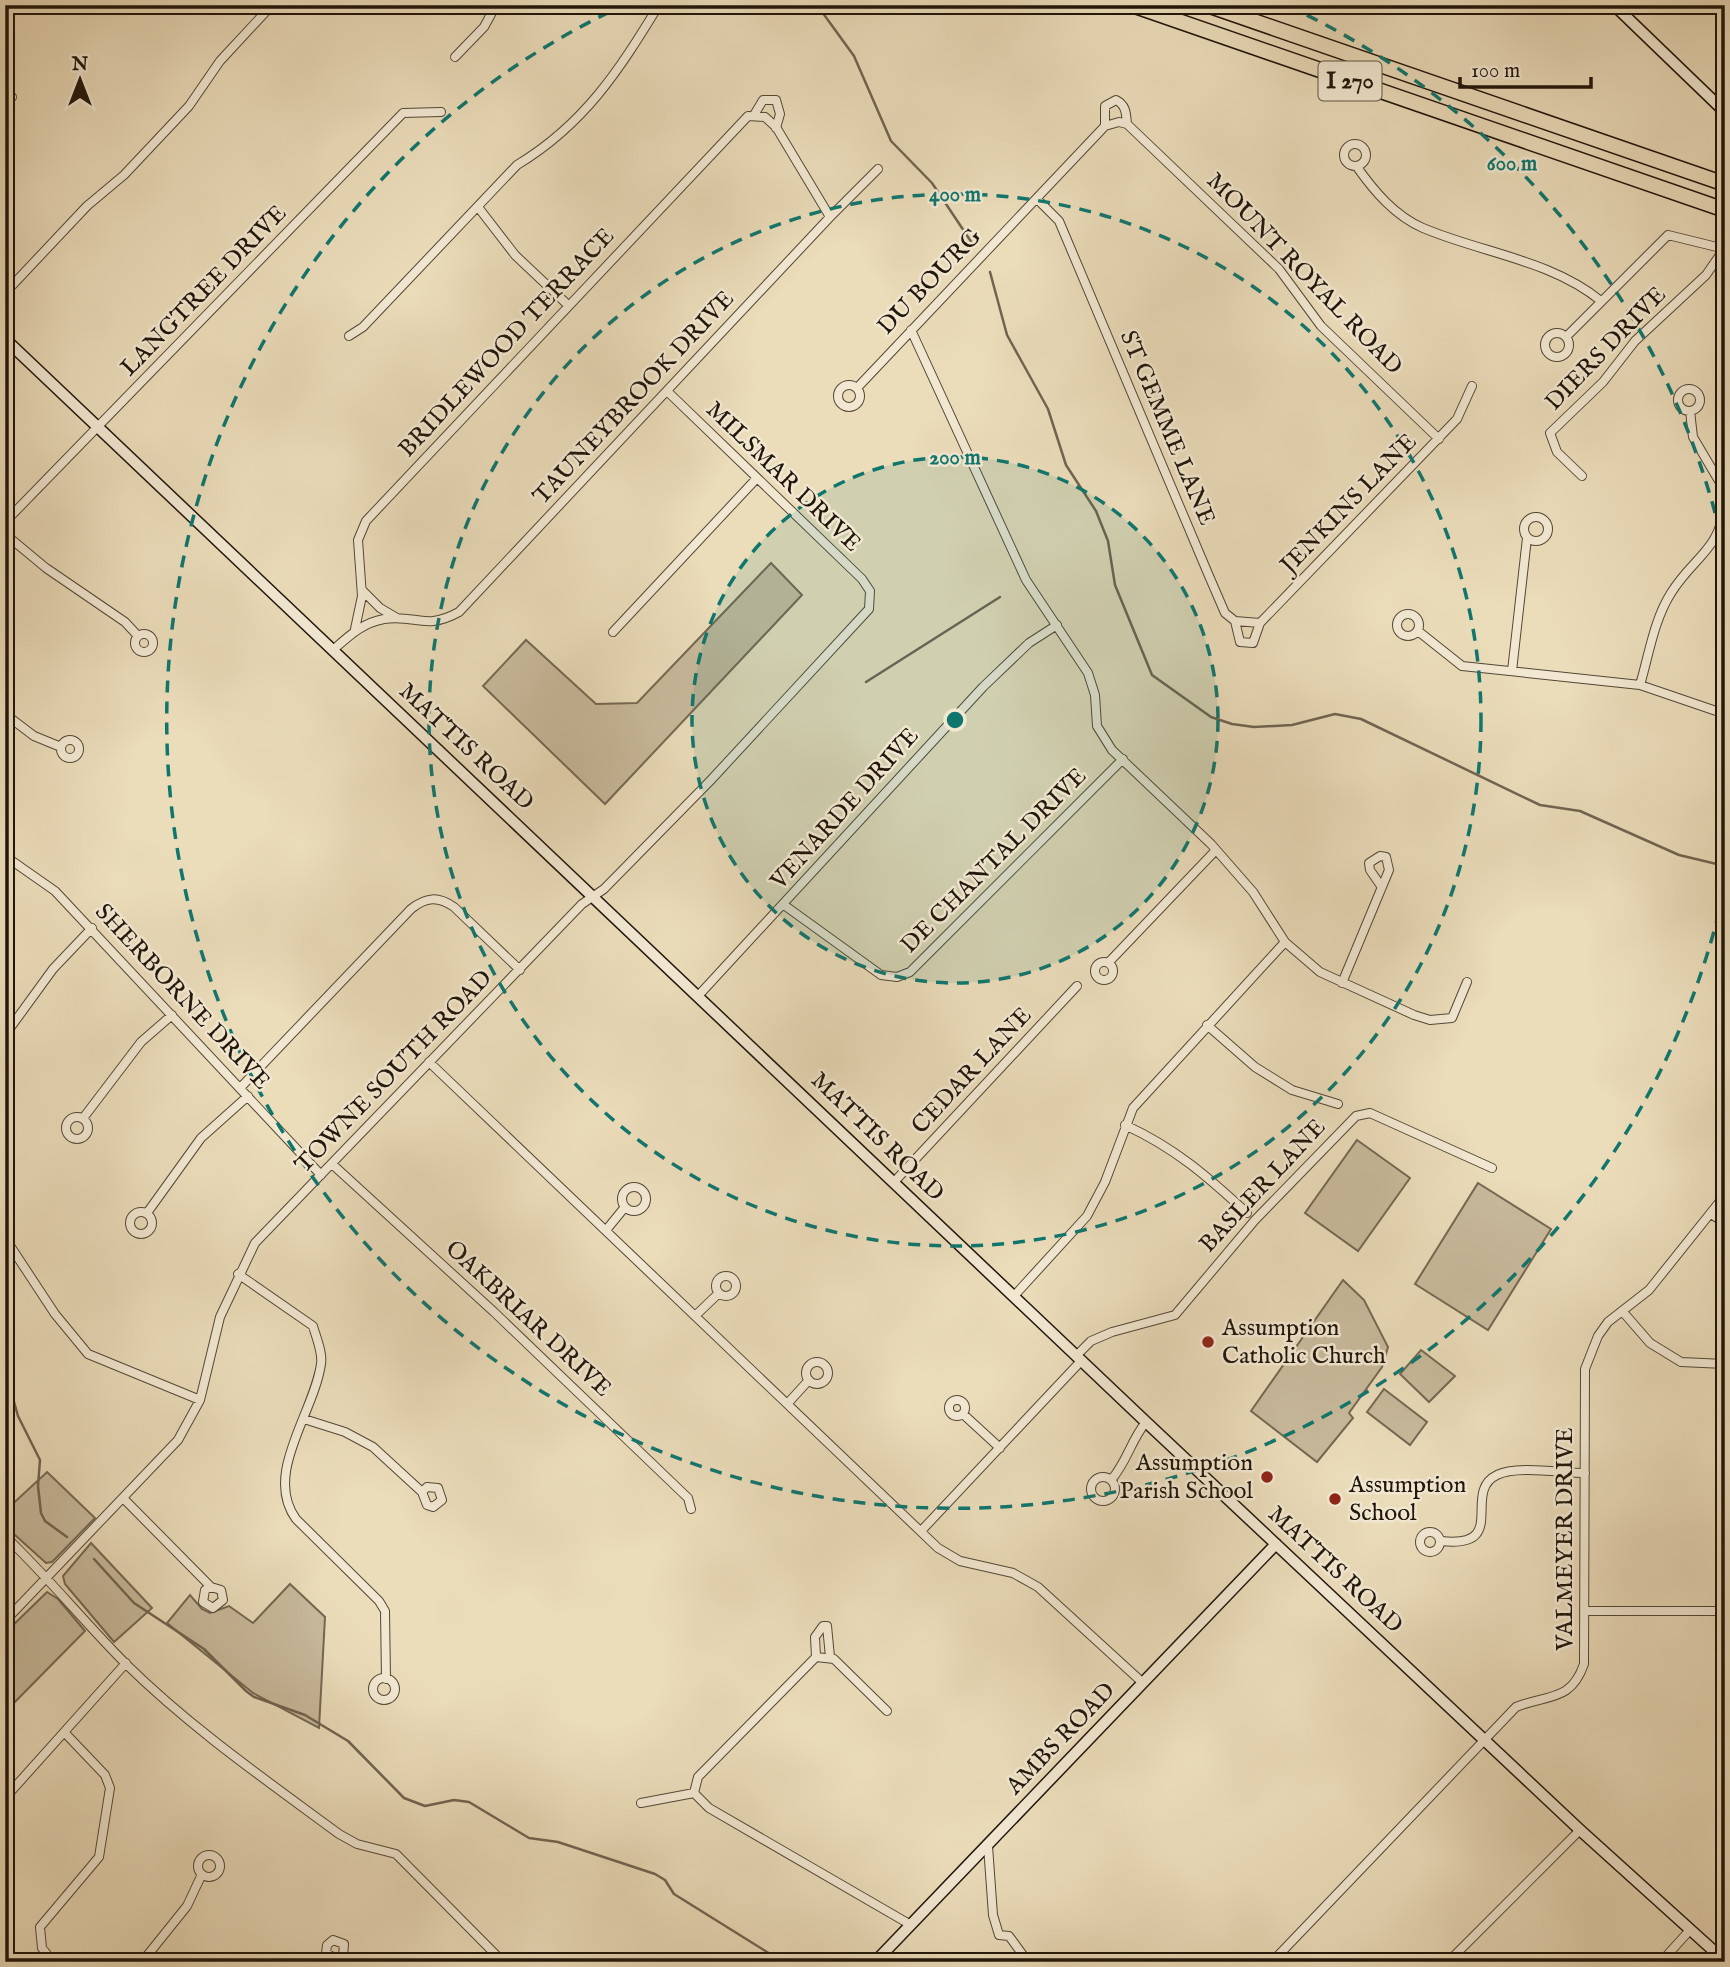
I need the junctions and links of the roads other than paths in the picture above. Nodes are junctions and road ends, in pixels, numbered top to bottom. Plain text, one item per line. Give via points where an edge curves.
1 (272, 5) edge
2 (496, 5) edge
3 (659, 5) edge
4 (1132, 5) edge
5 (1207, 5) edge
6 (1614, 5) edge
7 (455, 57) dead end
8 (12, 97) dead end
9 (5, 104) edge
10 (442, 112) dead end
11 (1725, 112) edge
12 (754, 115) junction
13 (1127, 124) junction
14 (1105, 126) junction
15 (776, 128) junction
16 (1357, 167) dead end
17 (878, 169) dead end
18 (1725, 184) edge
19 (1037, 199) junction
20 (478, 206) junction
21 (1725, 209) edge
22 (830, 217) junction
23 (1724, 249) edge
24 (5, 293) edge
25 (1601, 301) junction
26 (568, 305) junction
27 (911, 330) junction
28 (349, 337) dead end
29 (1566, 337) dead end
30 (5, 339) edge
31 (1472, 386) dead end
32 (857, 388) dead end
33 (668, 392) junction
34 (1690, 411) dead end
35 (5, 420) edge
36 (99, 428) junction
37 (5, 432) edge
38 (1438, 439) junction
39 (1582, 476) dead end
40 (757, 478) junction
41 (1725, 503) edge
42 (5, 522) edge
43 (5, 534) edge
44 (1527, 538) dead end
45 (362, 590) junction
46 (870, 591) joint
47 (403, 620) junction
48 (1235, 621) junction
49 (1259, 623) junction
50 (1057, 625) junction
51 (355, 629) junction
52 (1418, 631) dead end
53 (614, 632) dead end
54 (138, 636) dead end
55 (333, 650) junction
56 (1512, 671) junction
57 (1640, 685) junction
58 (5, 715) edge
59 (1725, 715) edge
60 (61, 747) dead end
61 (1123, 760) junction
62 (1216, 850) junction
63 (5, 856) edge
64 (1381, 886) dead end
65 (593, 896) junction
66 (784, 905) junction
67 (92, 928) junction
68 (1285, 942) junction
69 (1109, 962) dead end
70 (520, 970) junction
71 (1467, 982) dead end
72 (1342, 983) junction
73 (1077, 986) dead end
74 (698, 996) junction
75 (172, 1015) junction
76 (1207, 1025) junction
77 (5, 1035) edge
78 (429, 1062) junction
79 (241, 1087) junction
80 (248, 1096) junction
81 (1338, 1104) dead end
82 (84, 1117) dead end
83 (1125, 1125) junction
84 (332, 1164) junction
85 (1492, 1168) dead end
86 (321, 1175) junction
87 (894, 1182) junction
88 (1725, 1195) edge
89 (625, 1207) dead end
90 (147, 1213) dead end
91 (1247, 1213) dead end
92 (1711, 1214) junction
93 (1725, 1223) edge
94 (607, 1229) junction
95 (5, 1238) edge
96 (239, 1274) junction
97 (719, 1293) dead end
98 (1014, 1296) junction
99 (1623, 1312) junction
100 (696, 1315) junction
101 (1080, 1358) junction
102 (1725, 1364) edge
103 (809, 1380) dead end
104 (200, 1400) junction
105 (788, 1403) junction
106 (963, 1414) dead end
107 (304, 1419) junction
108 (1146, 1422) junction
109 (1000, 1448) junction
110 (1585, 1473) junction
111 (1111, 1480) dead end
112 (422, 1493) dead end
113 (124, 1499) junction
114 (691, 1509) dead end
115 (922, 1530) junction
116 (5, 1536) edge
117 (1441, 1541) dead end
118 (1276, 1544) junction
119 (48, 1577) junction
120 (211, 1587) dead end
121 (1584, 1611) junction
122 (1725, 1611) edge
123 (5, 1621) edge
124 (126, 1663) junction
125 (386, 1679) dead end
126 (1143, 1684) junction
127 (887, 1711) dead end
128 (65, 1733) junction
129 (1486, 1741) junction
130 (694, 1793) junction
131 (5, 1798) edge
132 (641, 1803) dead end
133 (1580, 1830) junction
134 (988, 1846) junction
135 (202, 1874) dead end
136 (911, 1925) junction
137 (1689, 1931) junction
138 (1725, 1961) edge
139 (53, 1962) edge
140 (142, 1962) edge
141 (503, 1962) edge
142 (876, 1962) edge
143 (1028, 1962) edge
144 (1272, 1962) edge
145 (1448, 1962) edge
146 (1661, 1962) edge

1 - 24 street via 220,61 189,106
2 - 7 street via 484,27
3 - 20 street via 614,78 549,146 517,165
4 - 21 highway, I 270
5 - 18 highway, I 270
6 - 11 main road
8 - 9 street
10 - 36 street, LANGTREE DRIVE via 403,113
12 - 15 street, BRIDLEWOOD TERRACE via 765,117
12 - 15 street, BRIDLEWOOD TERRACE via 763,100 776,100 780,114
12 - 26 street, BRIDLEWOOD TERRACE via 748,116
13 - 14 street
13 - 14 street, DU BOURG via 1126,109 1116,100 1105,106
13 - 38 street, MOUNT ROYAL ROAD via 1279,269 1321,326
14 - 19 street, DU BOURG
15 - 22 street, BRIDLEWOOD TERRACE
16 - 25 street via 1386,202 1422,228 1579,282
17 - 22 street, TAUNEYBROOK DRIVE
19 - 27 street, DU BOURG
19 - 48 street, ST GEMME LANE via 1059,221 1209,576 1225,612
20 - 26 street via 515,255
20 - 28 street
22 - 33 street, TAUNEYBROOK DRIVE
23 - 25 street via 1668,235
23 - 39 street, DIERS DRIVE via 1706,275 1635,341 1603,382 1550,433 1557,452
25 - 29 street
26 - 45 street, BRIDLEWOOD TERRACE via 366,521 358,540
27 - 32 street, DU BOURG
27 - 50 street via 1026,580
30 - 36 main road, MATTIS ROAD
31 - 38 street, JENKINS LANE via 1457,419
33 - 40 street, MILSMAR DRIVE
33 - 47 street, TAUNEYBROOK DRIVE via 459,612 434,623
34 - 41 street via 1693,437 1723,486
35 - 37 street
36 - 42 street, LANGTREE DRIVE
36 - 55 main road, MATTIS ROAD
38 - 49 street, JENKINS LANE
40 - 46 street, MILSMAR DRIVE
40 - 53 street
41 - 57 street via 1723,526 1714,542 1661,610
43 - 54 street
44 - 56 street
45 - 47 street, TAUNEYBROOK DRIVE via 380,608
45 - 51 street, BRIDLEWOOD TERRACE
46 - 65 street, TOWNE SOUTH ROAD via 869,609 841,641 710,781
47 - 51 street, TAUNEYBROOK DRIVE via 385,619
48 - 49 street
48 - 49 street, ST GEMME LANE via 1237,636 1245,645 1253,643
50 - 61 street via 1088,673 1097,726
50 - 66 street, VENARDE DRIVE via 1029,643 983,687
51 - 55 street, TAUNEYBROOK DRIVE
52 - 56 street via 1462,666
55 - 65 main road, MATTIS ROAD
56 - 57 street
57 - 59 street
58 - 60 street via 34,736
61 - 62 street
61 - 66 street, DE CHANTAL DRIVE via 910,972 897,978 881,975
62 - 68 street via 1253,892
62 - 69 street
63 - 67 street, SHERBORNE DRIVE via 55,891
64 - 72 street
65 - 70 street, TOWNE SOUTH ROAD
65 - 74 main road, MATTIS ROAD
66 - 74 street, VENARDE DRIVE
67 - 75 street, SHERBORNE DRIVE
67 - 77 street via 52,969
68 - 72 street via 1320,972
68 - 76 street
70 - 78 street, TOWNE SOUTH ROAD
70 - 79 street via 454,907 445,901 425,900 411,909
71 - 72 street via 1456,1013 1448,1021 1414,1015
73 - 87 street, CEDAR LANE
74 - 87 main road, MATTIS ROAD
75 - 79 street, SHERBORNE DRIVE
75 - 82 street via 141,1042
76 - 81 street via 1255,1067 1283,1084
76 - 83 street via 1144,1095
78 - 84 street, TOWNE SOUTH ROAD
78 - 94 street
79 - 80 street, SHERBORNE DRIVE
80 - 86 street, SHERBORNE DRIVE
80 - 90 street via 201,1138
83 - 91 street via 1164,1143
83 - 98 street via 1105,1182 1087,1216
84 - 86 street, TOWNE SOUTH ROAD
84 - 114 street, OAKBRIAR DRIVE via 688,1498
85 - 101 street, BASLER LANE via 1370,1113 1356,1116 1255,1220 1175,1315 1091,1341
86 - 96 street, TOWNE SOUTH ROAD via 255,1243
87 - 98 main road, MATTIS ROAD
88 - 92 street, VALMEYER DRIVE
89 - 94 street
92 - 93 street
92 - 99 street, VALMEYER DRIVE via 1649,1290
94 - 100 street
95 - 104 street via 55,1314 88,1354
96 - 104 street, TOWNE SOUTH ROAD via 220,1317
96 - 107 street via 313,1326 322,1362
97 - 100 street
98 - 101 main road, MATTIS ROAD
99 - 102 street via 1650,1343 1681,1362
99 - 110 street, VALMEYER DRIVE via 1598,1336 1585,1369
100 - 105 street
101 - 108 main road, MATTIS ROAD
101 - 109 street, BASLER LANE
103 - 105 street
104 - 113 street, TOWNE SOUTH ROAD via 178,1440
105 - 115 street
106 - 109 street
107 - 112 street via 373,1447
107 - 125 street via 283,1480 286,1505 385,1611
108 - 111 street
108 - 118 main road, MATTIS ROAD
109 - 115 street, BASLER LANE
110 - 117 street via 1507,1471 1494,1476 1485,1487 1482,1527 1461,1544
110 - 121 street, VALMEYER DRIVE
113 - 119 street, TOWNE SOUTH ROAD
113 - 120 street
115 - 126 street via 938,1548 960,1561 1013,1573 1038,1587
116 - 119 street
118 - 126 main road, AMBS ROAD
118 - 129 main road, MATTIS ROAD
119 - 123 street, TOWNE SOUTH ROAD
119 - 124 street
121 - 122 street
121 - 129 street, VALMEYER DRIVE via 1584,1664 1578,1681 1565,1692 1516,1707
124 - 128 street
124 - 141 street via 197,1729 339,1834 396,1854
126 - 134 main road, AMBS ROAD
127 - 130 street via 823,1656 698,1777
128 - 131 street
128 - 139 street via 105,1775 110,1788 99,1857 40,1927 42,1948
129 - 133 main road, MATTIS ROAD
129 - 144 street, VALMEYER DRIVE
130 - 132 street
130 - 136 street via 709,1808
133 - 137 main road, MATTIS ROAD
133 - 145 street
134 - 136 main road, AMBS ROAD
134 - 143 street via 992,1915 999,1935 1009,1937
135 - 140 street via 171,1928
136 - 142 main road, AMBS ROAD
137 - 138 main road, MATTIS ROAD
137 - 146 street

